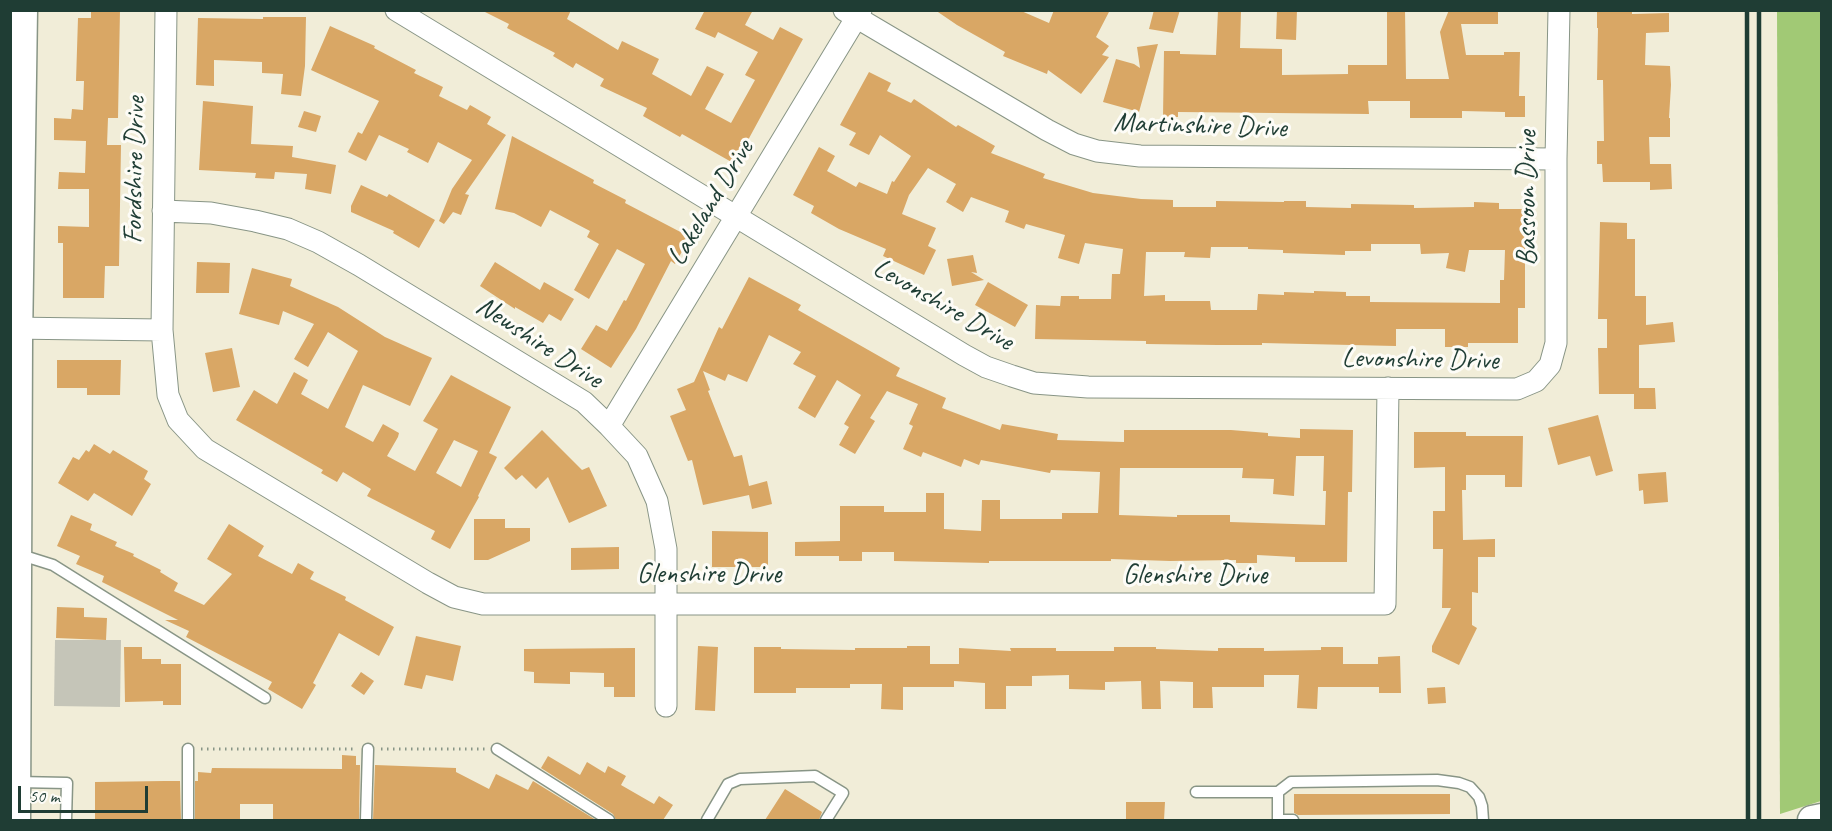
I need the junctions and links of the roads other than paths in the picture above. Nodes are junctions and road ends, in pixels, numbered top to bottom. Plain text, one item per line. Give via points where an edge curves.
1 (23, 10) edge
2 (166, 10) edge
3 (396, 10) edge
4 (1558, 10) edge
5 (854, 13) edge
6 (16, 73) edge
7 (1556, 159) junction
8 (163, 211) junction
9 (737, 216) junction
10 (14, 328) edge
11 (162, 330) junction
12 (1536, 381) joint
13 (1388, 388) junction
14 (609, 426) junction
15 (17, 554) junction
16 (667, 604) junction
17 (265, 698) dead end
18 (666, 706) dead end
19 (188, 749) road end
20 (368, 749) road end
21 (496, 749) road end
22 (14, 782) edge
23 (1196, 792) dead end
24 (1278, 792) junction
25 (1821, 818) edge
26 (16, 820) edge
27 (66, 820) edge
28 (188, 820) edge
29 (366, 820) edge
30 (609, 820) edge
31 (707, 820) edge
32 (826, 820) edge
33 (1293, 820) edge
34 (1483, 820) edge
35 (1812, 820) edge

1 - 6 main road
2 - 8 street, Fordshire Drive
3 - 9 street, Levonshire Drive
4 - 7 street, Bassoon Drive
5 - 7 street, Martinshire Drive via 1047,130 1096,151 1140,156
5 - 9 street, Lakeland Drive
6 - 10 main road
7 - 12 street, Bassoon Drive via 1556,344 1550,365
8 - 11 street, Fordshire Drive
8 - 14 street, Newshire Drive via 211,213 255,221 318,242 584,402
9 - 13 street, Levonshire Drive via 964,355 1034,383 1088,387
9 - 14 street, Lakeland Drive
10 - 11 street
10 - 15 main road
11 - 16 street, Glenshire Drive via 168,395 178,420 205,449 428,584 454,597 483,604
12 - 13 street, Levonshire Drive via 1517,389
13 - 16 street, Glenshire Drive via 1385,604
14 - 16 street, Newshire Drive via 637,456 657,501 666,549
15 - 17 lane via 53,565
15 - 22 main road
16 - 18 street, Newshire Drive
19 - 28 lane
20 - 29 lane
21 - 30 lane
22 - 26 main road
22 - 27 lane via 67,783
23 - 24 lane
24 - 33 lane via 1278,820
24 - 34 lane via 1291,782 1459,783 1470,787 1479,797
25 - 35 main road
31 - 32 lane via 728,784 740,779 815,776 843,793

